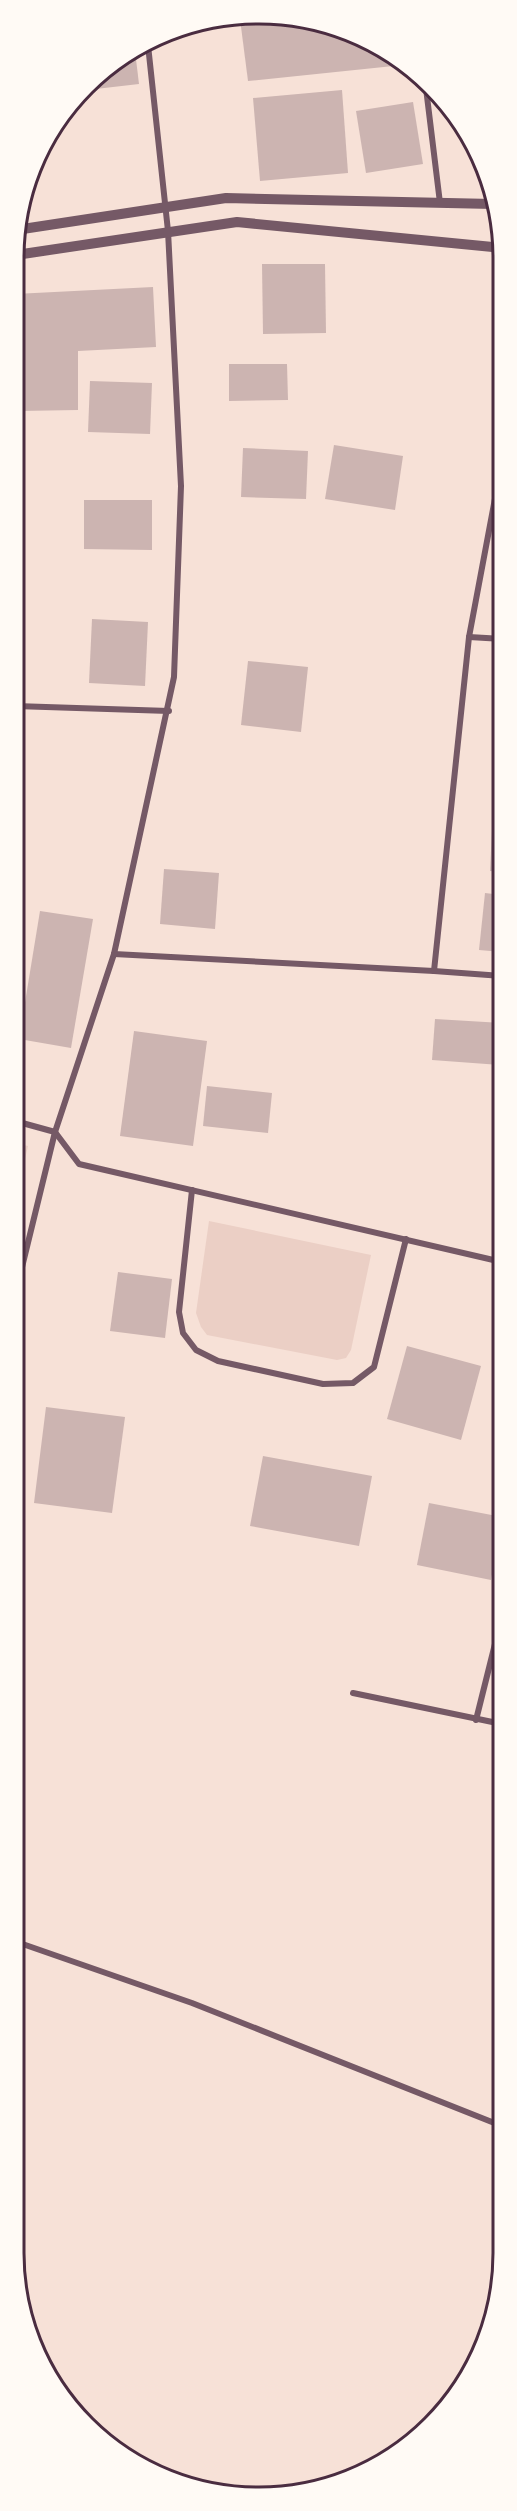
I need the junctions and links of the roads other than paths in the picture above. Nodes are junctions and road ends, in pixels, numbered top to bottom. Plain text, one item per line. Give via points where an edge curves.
1 (149, 51) edge
2 (427, 96) edge
3 (440, 203) junction
4 (486, 204) edge
5 (166, 207) junction
6 (26, 229) edge
7 (168, 231) junction
8 (492, 247) edge
9 (24, 254) edge
10 (493, 509) edge
11 (469, 637) junction
12 (493, 638) edge
13 (24, 706) edge
14 (169, 711) junction
15 (114, 954) junction
16 (434, 971) junction
17 (493, 975) edge
18 (24, 1123) edge
19 (55, 1132) junction
20 (192, 1190) junction
21 (406, 1239) junction
22 (24, 1259) edge
23 (493, 1260) edge
24 (493, 1652) edge
25 (353, 1693) dead end
26 (476, 1719) junction
27 (493, 1722) edge
28 (24, 1944) edge
29 (493, 2122) edge

1 - 5 street
2 - 3 street
3 - 4 street
3 - 5 street via 226,198
5 - 6 street
5 - 7 street
7 - 8 street via 237,222
7 - 9 street
7 - 14 street via 181,486 174,677
10 - 11 street
11 - 12 street
11 - 16 street
13 - 14 street
14 - 15 street
15 - 16 street
15 - 19 street
16 - 17 street
18 - 19 street
19 - 20 street via 79,1164
19 - 22 street
20 - 21 street
20 - 21 street via 179,1312 183,1333 196,1350 218,1361 323,1384 353,1383 374,1367
21 - 23 street
24 - 26 street
25 - 26 street
26 - 27 street
28 - 29 street via 192,2003

